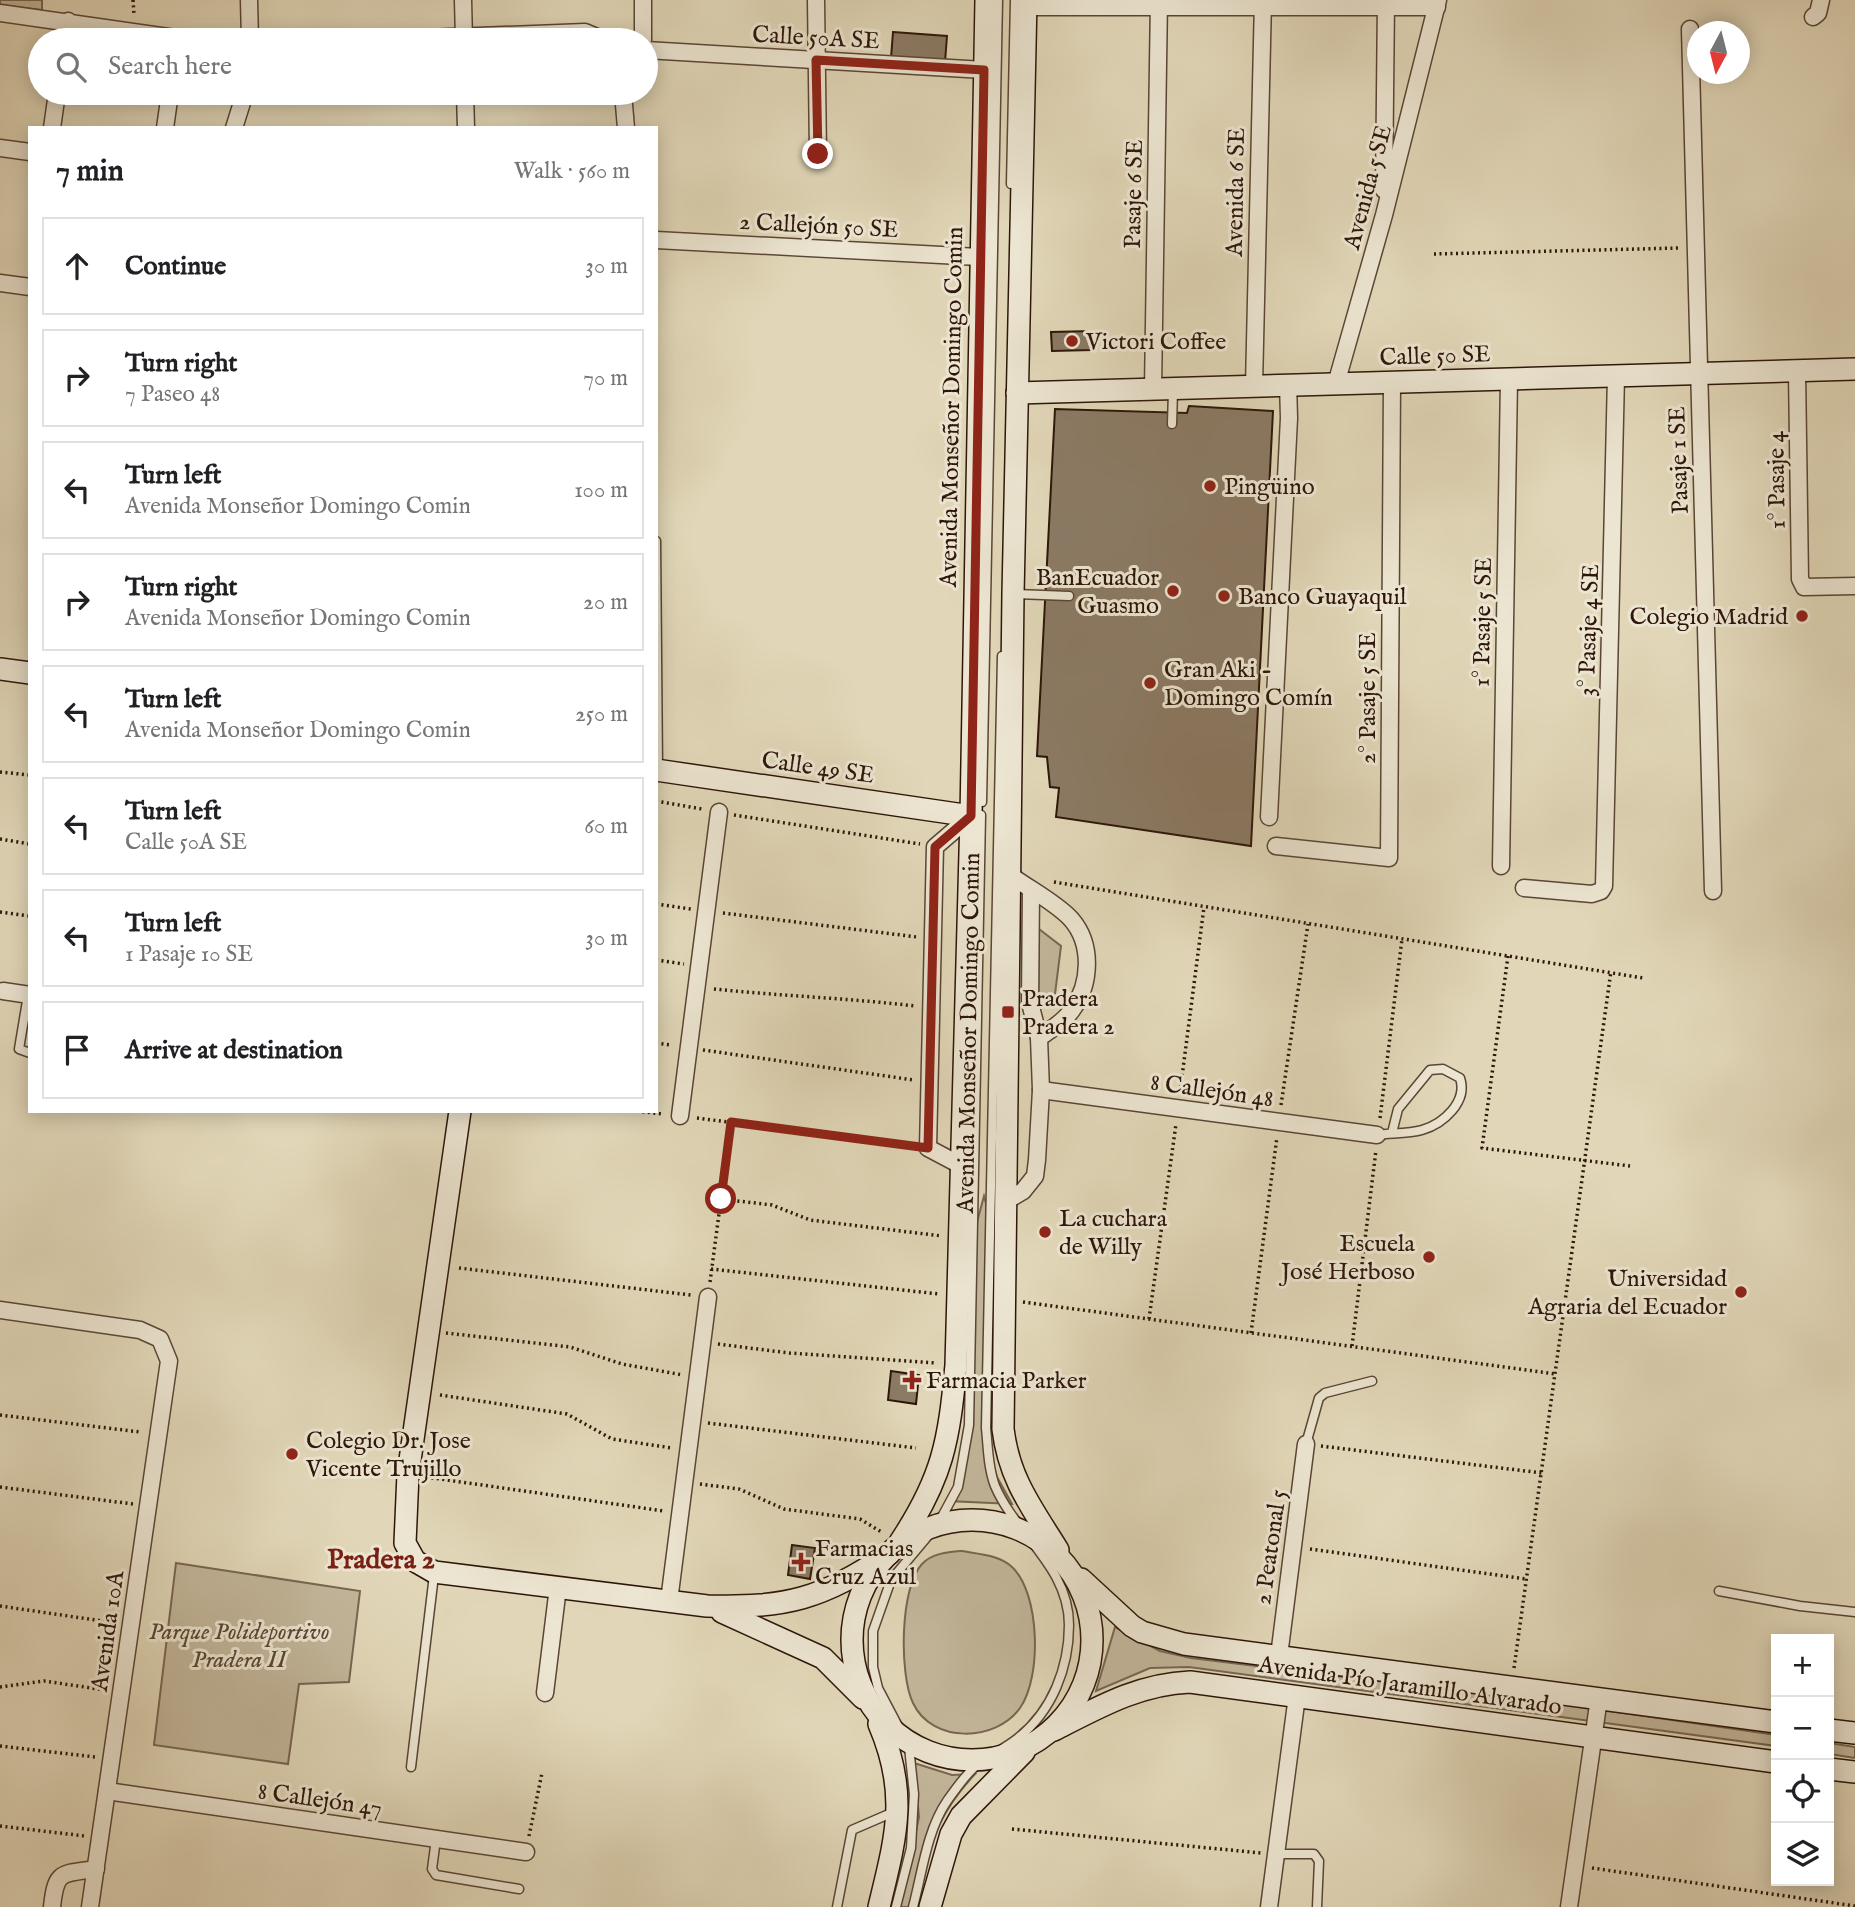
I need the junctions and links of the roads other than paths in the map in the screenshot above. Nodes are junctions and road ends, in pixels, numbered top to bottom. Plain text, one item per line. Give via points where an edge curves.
1 (249, 0) edge
2 (463, 0) edge
3 (643, 0) edge
4 (816, 0) edge
5 (986, 0) edge
6 (998, 0) edge
7 (1821, 0) edge
8 (1022, 2) edge
9 (1159, 4) edge
10 (1263, 4) edge
11 (1386, 4) edge
12 (1437, 4) edge
13 (0, 13) edge
14 (1813, 16) dead end
15 (68, 21) junction
16 (67, 28) edge
17 (110, 28) edge
18 (250, 28) edge
19 (464, 28) edge
20 (643, 28) edge
21 (658, 51) edge
22 (816, 60) junction
23 (984, 70) junction
24 (1691, 84) edge
25 (55, 105) edge
26 (168, 105) edge
27 (241, 105) edge
28 (465, 105) edge
29 (624, 105) edge
30 (51, 126) edge
31 (165, 126) edge
32 (235, 126) edge
33 (466, 126) edge
34 (626, 126) edge
35 (0, 148) edge
36 (28, 152) edge
37 (818, 154) dead end
38 (1384, 215) junction
39 (658, 240) edge
40 (979, 257) junction
41 (0, 283) edge
42 (28, 283) edge
43 (1855, 369) edge
44 (1797, 371) junction
45 (1698, 373) junction
46 (1616, 376) junction
47 (1509, 379) junction
48 (1392, 382) junction
49 (1288, 384) junction
50 (1336, 384) junction
51 (1254, 386) junction
52 (1163, 389) junction
53 (1017, 393) junction
54 (1172, 424) dead end
55 (1855, 586) edge
56 (1013, 594) junction
57 (1069, 596) dead end
58 (0, 669) edge
59 (28, 673) edge
60 (658, 770) edge
61 (719, 812) road end
62 (971, 816) junction
63 (1269, 817) dead end
64 (1276, 846) dead end
65 (1501, 866) dead end
66 (1010, 875) junction
67 (1524, 888) dead end
68 (1031, 890) junction
69 (1713, 891) dead end
70 (3, 991) dead end
71 (28, 995) edge
72 (28, 1000) edge
73 (1039, 1038) junction
74 (28, 1052) edge
75 (1041, 1090) junction
76 (460, 1113) edge
77 (680, 1116) road end
78 (1385, 1134) junction
79 (962, 1166) junction
80 (1006, 1201) junction
81 (708, 1297) road end
82 (0, 1310) edge
83 (1372, 1381) dead end
84 (1306, 1444) joint
85 (938, 1524) junction
86 (1022, 1528) junction
87 (894, 1548) junction
88 (1058, 1550) junction
89 (434, 1572) junction
90 (1076, 1573) junction
91 (558, 1587) junction
92 (1719, 1591) dead end
93 (669, 1601) junction
94 (707, 1606) junction
95 (1855, 1612) edge
96 (1279, 1656) junction
97 (545, 1693) dead end
98 (1297, 1696) junction
99 (1599, 1698) junction
100 (872, 1711) junction
101 (1771, 1722) edge
102 (1834, 1731) edge
103 (1855, 1733) edge
104 (1594, 1737) junction
105 (1040, 1739) junction
106 (909, 1747) junction
107 (1771, 1761) edge
108 (980, 1762) junction
109 (411, 1767) dead end
110 (1834, 1770) edge
111 (1855, 1772) edge
112 (107, 1791) junction
113 (899, 1810) junction
114 (436, 1839) junction
115 (526, 1852) dead end
116 (1277, 1854) junction
117 (96, 1869) junction
118 (519, 1889) dead end
119 (52, 1907) edge
120 (90, 1907) edge
121 (836, 1907) edge
122 (879, 1907) edge
123 (896, 1907) edge
124 (913, 1907) edge
125 (930, 1907) edge
126 (1269, 1907) edge
127 (1317, 1907) edge
128 (1569, 1907) edge

1 - 18 street
2 - 19 street
3 - 20 street
4 - 22 street
5 - 23 main road, Avenida Monseñor Domingo Comin
6 - 85 lane, Avenida Monseñor Domingo Comin via 969,1425 958,1487
7 - 14 street
8 - 9 street
8 - 53 main road, Avenida Monseñor Domingo Comin
8 - 86 lane, Avenida Monseñor Domingo Comin via 986,1428 996,1486
9 - 10 street
9 - 52 street, Pasaje 6 SE
10 - 11 street
10 - 51 street, Avenida 6 SE
11 - 12 street
11 - 38 street
12 - 38 street, Avenida 5 SE
13 - 15 street
15 - 16 street
15 - 17 street
21 - 22 street, Calle 50A SE
22 - 23 street, Calle 50A SE
22 - 37 street
23 - 40 main road, Avenida Monseñor Domingo Comin
24 - 45 street, Pasaje 1 SE
25 - 30 street
26 - 31 street
27 - 32 street
28 - 33 street
29 - 34 street
35 - 36 street
38 - 50 street, Avenida 5 SE
39 - 40 street, 2 Callejón 50 SE
40 - 62 main road, Avenida Monseñor Domingo Comin
41 - 42 street
43 - 44 main road, Calle 50 SE
44 - 45 main road, Calle 50 SE
44 - 55 street, 1° Pasaje 4 via 1800,579 1804,587
45 - 46 main road, Calle 50 SE
45 - 69 street, Pasaje 1 SE
46 - 47 main road, Calle 50 SE
46 - 67 street, 3° Pasaje 4 SE via 1604,886 1592,894
47 - 48 main road, Calle 50 SE
47 - 65 street, 1° Pasaje 5 SE
48 - 50 main road, Calle 50 SE
48 - 64 street, 2° Pasaje 5 SE via 1389,858
49 - 50 main road, Calle 50 SE
49 - 51 main road, Calle 50 SE
49 - 63 street
51 - 52 main road, Calle 50 SE
52 - 53 main road, Calle 50 SE
52 - 54 lane
53 - 56 main road, Avenida Monseñor Domingo Comin
56 - 57 lane
56 - 66 main road, Avenida Monseñor Domingo Comin
58 - 59 main road
60 - 62 main road, Calle 49 SE
61 - 77 street
62 - 79 main road, Avenida Monseñor Domingo Comin
62 - 79 street, Avenida Monseñor Domingo Comin via 935,847 928,1148
66 - 68 street, Avenida Monseñor Domingo Comin
66 - 80 main road, Avenida Monseñor Domingo Comin
68 - 73 street, Avenida Monseñor Domingo Comin via 1030,1003
68 - 73 street, Avenida Monseñor Domingo Comin via 1070,919 1082,935 1087,964 1083,989 1073,1009
70 - 71 street
72 - 74 lane via 19,1049
73 - 75 street, Avenida Monseñor Domingo Comin
75 - 78 street, 8 Callejón 48
75 - 80 street, Avenida Monseñor Domingo Comin via 1035,1176 1023,1191
76 - 89 main road via 408,1474 405,1543 415,1561
78 - 78 lane via 1423,1130 1452,1112 1461,1096 1460,1078 1443,1069 1430,1070 1398,1109
79 - 87 main road, Avenida Monseñor Domingo Comin via 951,1415 936,1479
80 - 88 main road, Avenida Monseñor Domingo Comin via 1006,1458
81 - 93 street
82 - 112 street, Avenida 10A via 140,1329 159,1339 169,1361
83 - 84 lane via 1319,1398
84 - 96 street, 2 Peatonal 5
85 - 86 main road via 981,1518
85 - 87 main road
85 - 106 lane, Avenida Monseñor Domingo Comin via 891,1580 873,1631 878,1688
86 - 88 main road
86 - 108 lane, Avenida Monseñor Domingo Comin via 1050,1564 1065,1597 1069,1624 1064,1665 1055,1694 1037,1720
87 - 94 main road via 817,1595 759,1606
87 - 100 main road, Avenida Monseñor Domingo Comin via 865,1593 857,1625 856,1659
88 - 90 main road, Avenida Pío Jaramillo Alvarado
89 - 91 main road
89 - 109 lane
90 - 96 main road, Avenida Pío Jaramillo Alvarado via 1142,1632 1184,1644
90 - 105 main road via 1089,1621 1085,1671 1076,1694
91 - 93 main road
91 - 97 street
92 - 95 lane
93 - 94 main road
94 - 100 main road via 823,1658
96 - 99 main road, Avenida Pío Jaramillo Alvarado
98 - 104 main road, Avenida Pío Jaramillo Alvarado
98 - 105 main road, Avenida Pío Jaramillo Alvarado via 1190,1682 1159,1684 1133,1691
98 - 116 street
99 - 101 main road, Avenida Pío Jaramillo Alvarado
99 - 104 street
100 - 106 main road
100 - 113 main road via 894,1768
102 - 103 main road
104 - 107 main road, Avenida Pío Jaramillo Alvarado
104 - 128 street
105 - 108 main road via 1008,1756
105 - 125 main road via 961,1816 951,1834
106 - 108 main road via 935,1758
106 - 123 lane, Avenida Monseñor Domingo Comin via 915,1815
108 - 124 lane, Avenida Monseñor Domingo Comin via 946,1802 938,1819
110 - 111 main road
112 - 114 street, 8 Callejón 47
112 - 117 street, Avenida 10A
113 - 121 lane via 852,1830
113 - 122 main road
114 - 115 street, 8 Callejón 47
114 - 118 lane via 432,1869 436,1875
116 - 126 street
116 - 127 lane via 1314,1854 1319,1861
117 - 119 street via 62,1874 55,1881
117 - 120 street, Avenida 10A

